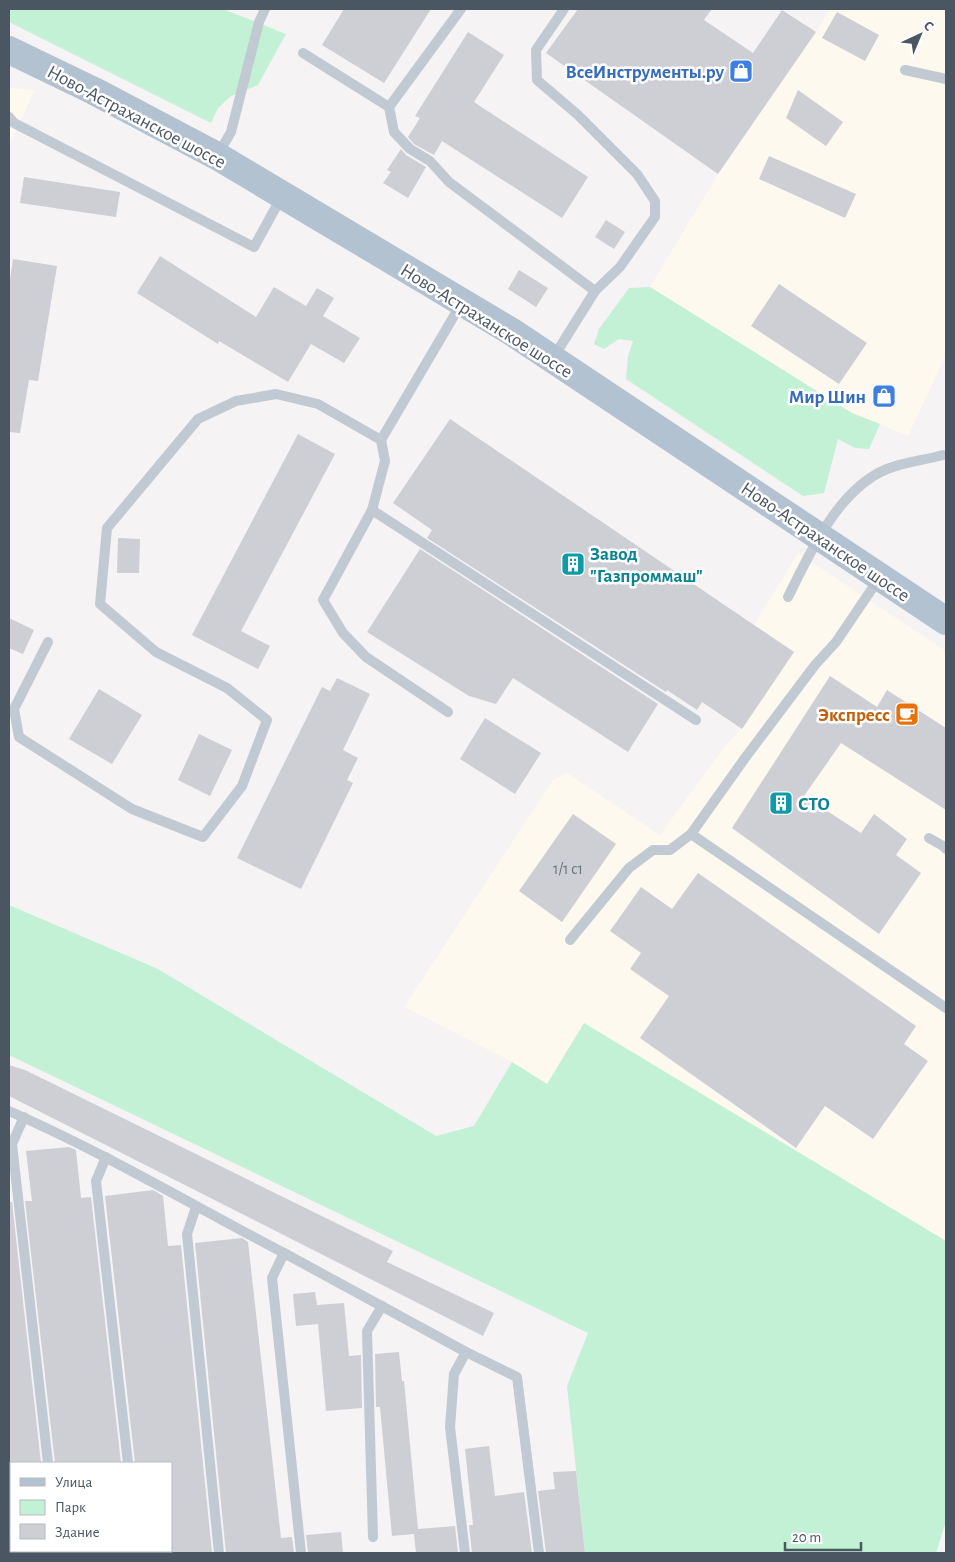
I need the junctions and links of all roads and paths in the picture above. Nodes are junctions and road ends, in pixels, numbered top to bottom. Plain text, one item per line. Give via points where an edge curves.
1 (265, 9) edge
2 (461, 9) edge
3 (564, 9) edge
4 (9, 50) edge
5 (303, 53) dead end
6 (905, 70) dead end
7 (946, 79) edge
8 (389, 106) junction
9 (9, 117) edge
10 (217, 156) junction
11 (283, 194) junction
12 (595, 291) junction
13 (462, 303) junction
14 (552, 359) junction
15 (381, 440) junction
16 (945, 454) edge
17 (372, 510) junction
18 (818, 536) junction
19 (880, 576) junction
20 (788, 597) dead end
21 (946, 621) edge
22 (48, 642) dead end
23 (448, 712) dead end
24 (696, 720) dead end
25 (692, 834) junction
26 (929, 838) dead end
27 (946, 849) edge
28 (570, 940) dead end
29 (946, 1008) edge
30 (9, 1111) edge
31 (24, 1118) junction
32 (106, 1157) junction
33 (196, 1207) junction
34 (284, 1253) junction
35 (382, 1306) junction
36 (466, 1352) junction
37 (48, 1462) edge
38 (128, 1462) edge
39 (373, 1537) dead end
40 (219, 1553) edge
41 (301, 1553) edge
42 (465, 1553) edge
43 (539, 1553) edge

1 - 10 lane via 232,132
2 - 8 lane
3 - 12 lane via 536,50 537,80 578,115 637,174 655,201 655,217 620,267
4 - 10 main road, Ново-Астраханское шоссе
5 - 8 lane
6 - 7 lane
8 - 12 lane via 394,132 410,149 430,161 449,182
9 - 11 lane via 14,123 254,247
10 - 11 main road, Ново-Астраханское шоссе
11 - 13 main road, Ново-Астраханское шоссе
12 - 14 lane
13 - 14 main road, Ново-Астраханское шоссе
13 - 15 lane
14 - 18 main road, Ново-Астраханское шоссе
15 - 17 lane via 385,461
15 - 22 lane via 318,404 276,394 236,401 198,419 107,528 100,604 156,652 227,688 267,720 242,786 203,837 132,810 19,737 14,709
16 - 18 lane via 886,469 855,488
17 - 23 lane via 323,600 343,633 366,657
17 - 24 lane
18 - 19 main road, Ново-Астраханское шоссе
18 - 20 lane
19 - 21 main road, Ново-Астраханское шоссе
19 - 25 lane via 836,642 745,758
25 - 28 lane via 670,850 653,850 629,868
25 - 29 lane
26 - 27 lane
30 - 31 lane
31 - 32 lane
31 - 37 lane via 12,1144
32 - 33 lane
32 - 38 lane via 96,1181
33 - 34 lane
33 - 40 lane via 187,1234
34 - 35 lane
34 - 41 lane via 272,1278
35 - 36 lane
35 - 39 lane via 367,1331
36 - 42 lane via 454,1374 450,1427
36 - 43 lane via 517,1377

